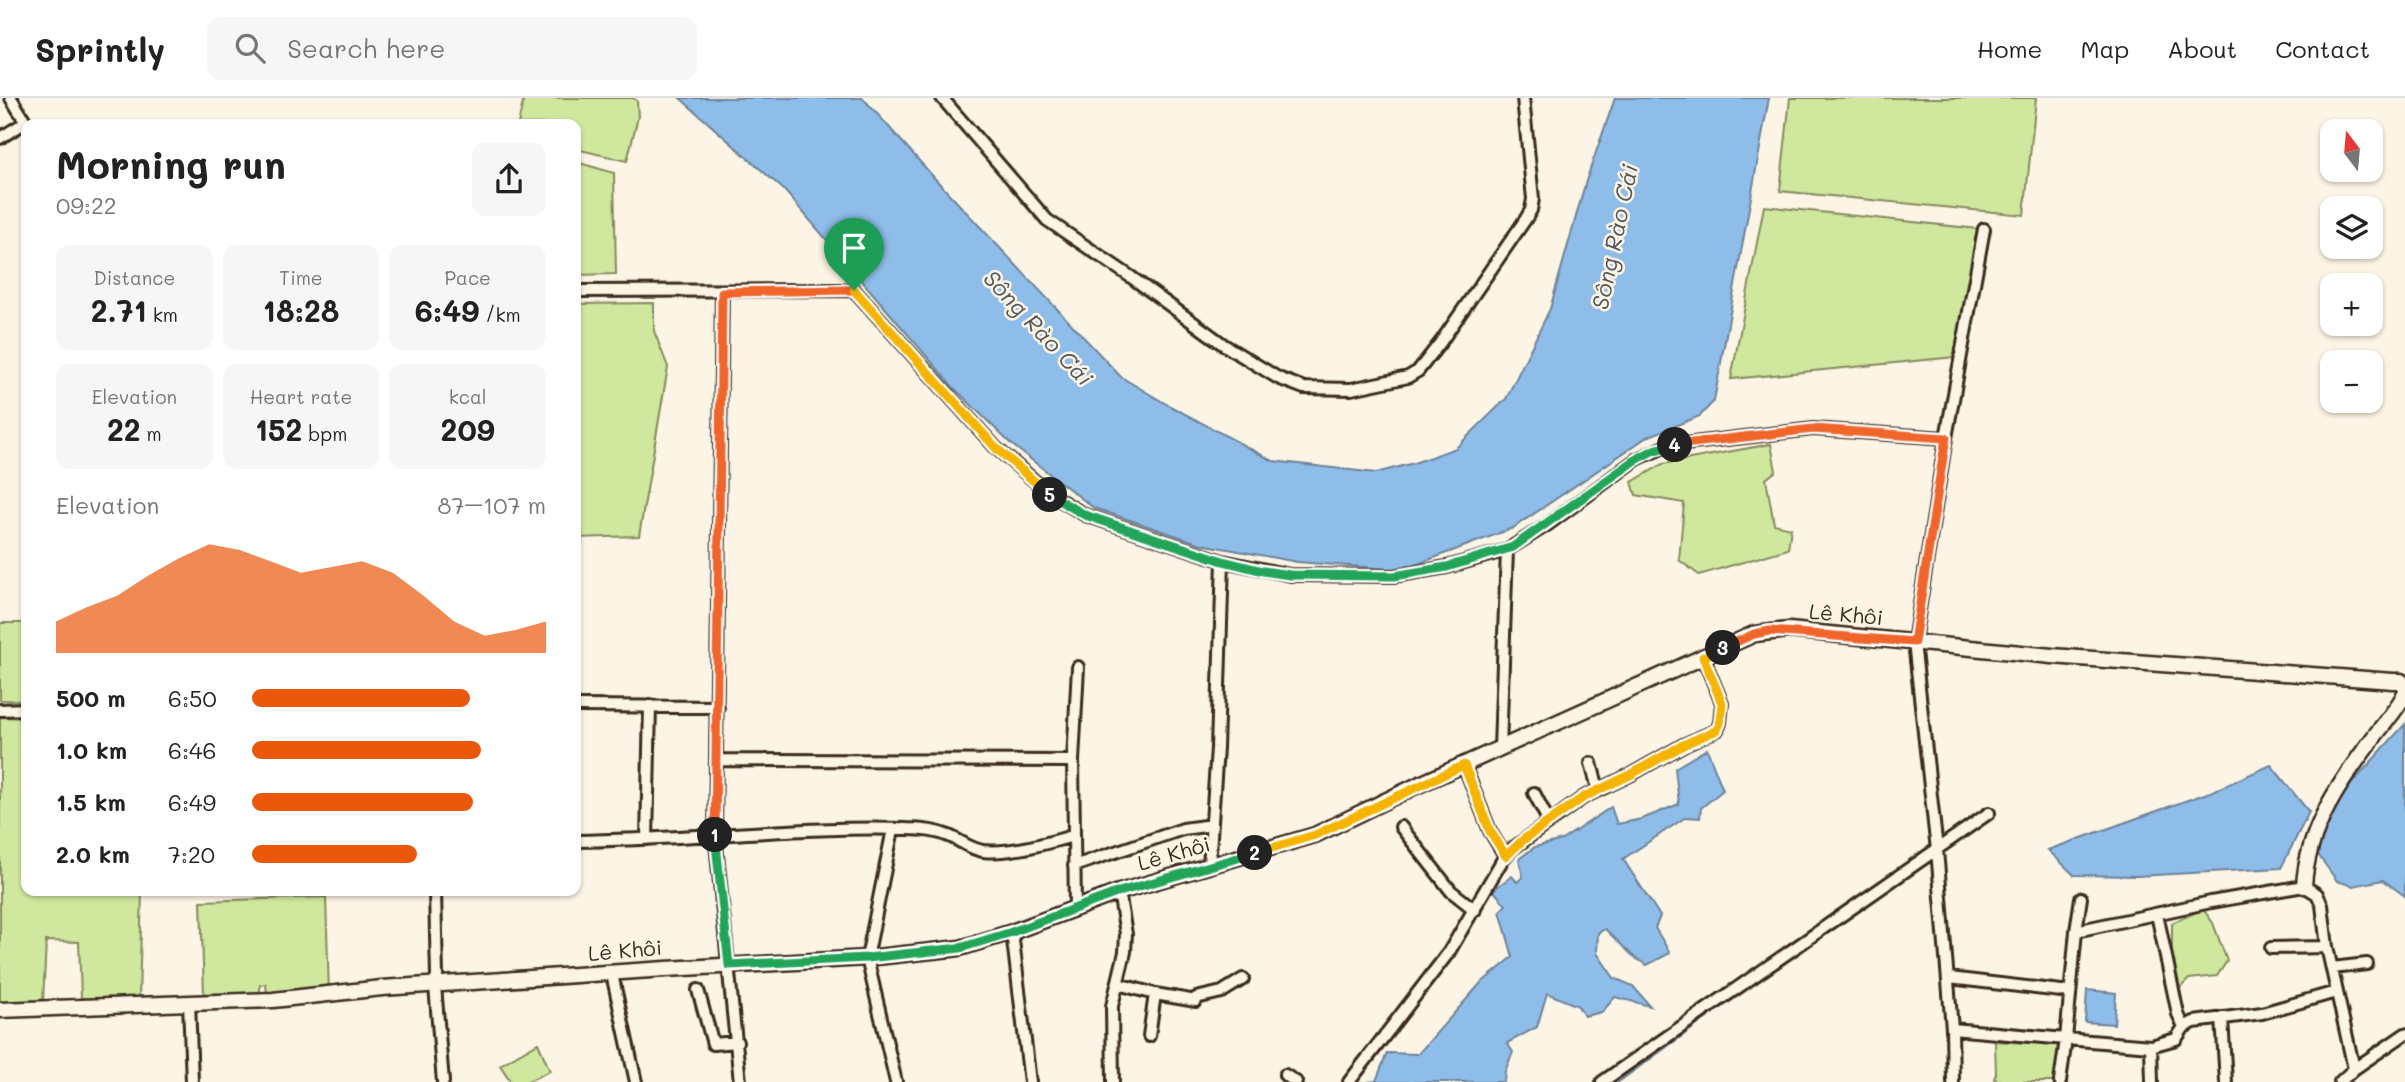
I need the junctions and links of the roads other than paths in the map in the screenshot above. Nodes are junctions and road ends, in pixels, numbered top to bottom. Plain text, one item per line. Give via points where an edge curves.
1 (11, 98) edge
2 (942, 98) edge
3 (1523, 98) edge
4 (24, 119) edge
5 (21, 126) edge
6 (0, 138) edge
7 (1984, 229) dead end
8 (581, 291) edge
9 (722, 292) junction
10 (1946, 438) junction
11 (1507, 550) junction
12 (1223, 561) junction
13 (1914, 642) junction
14 (1703, 657) junction
15 (1077, 667) dead end
16 (2405, 686) edge
17 (2405, 693) edge
18 (581, 706) edge
19 (650, 706) junction
20 (718, 707) junction
21 (21, 709) edge
22 (0, 710) edge
23 (1500, 748) junction
24 (717, 760) junction
25 (1073, 761) junction
26 (1591, 763) dead end
27 (1464, 765) junction
28 (1598, 789) junction
29 (1534, 793) dead end
30 (1989, 813) dead end
31 (1549, 822) junction
32 (1212, 825) junction
33 (1401, 827) dead end
34 (893, 829) junction
35 (715, 834) junction
36 (1073, 836) junction
37 (647, 839) junction
38 (581, 841) edge
39 (1937, 850) junction
40 (1506, 856) junction
41 (1074, 866) junction
42 (1209, 866) junction
43 (2304, 886) junction
44 (1119, 892) junction
45 (435, 896) edge
46 (2081, 898) dead end
47 (1075, 908) junction
48 (1475, 910) junction
49 (2157, 914) junction
50 (2076, 931) junction
51 (1012, 932) junction
52 (2327, 947) junction
53 (2271, 948) dead end
54 (867, 958) junction
55 (2367, 964) dead end
56 (729, 965) junction
57 (2332, 968) junction
58 (612, 974) junction
59 (1949, 978) junction
60 (1243, 979) dead end
61 (1118, 984) junction
62 (435, 986) junction
63 (698, 990) dead end
64 (2070, 992) junction
65 (2336, 992) junction
66 (1155, 994) junction
67 (189, 1002) junction
68 (0, 1010) edge
69 (2222, 1018) junction
70 (2184, 1027) junction
71 (1952, 1029) junction
72 (2405, 1034) edge
73 (1149, 1036) dead end
74 (2066, 1039) junction
75 (737, 1042) junction
76 (2151, 1046) junction
77 (2354, 1069) junction
78 (1285, 1075) dead end
79 (191, 1082) edge
80 (443, 1082) edge
81 (636, 1082) edge
82 (740, 1082) edge
83 (896, 1082) edge
84 (1030, 1082) edge
85 (1113, 1082) edge
86 (1296, 1082) edge
87 (1349, 1082) edge
88 (1602, 1082) edge
89 (1953, 1082) edge
90 (2060, 1082) edge
91 (2152, 1082) edge
92 (2226, 1082) edge
93 (2340, 1082) edge

1 - 4 street
2 - 3 street via 1054,226 1278,378 1304,388 1330,390 1392,381 1418,371 1525,220 1533,204 1533,186
5 - 6 street
7 - 10 street
8 - 9 street
9 - 12 street via 854,290 996,448 1050,495 1085,515
9 - 20 street
10 - 11 street via 1813,429 1667,446 1637,459
10 - 13 street
11 - 12 street via 1429,572 1394,576 1290,575
11 - 23 street
12 - 32 street
13 - 14 street, Lê Khôi via 1770,631
13 - 16 street, Lê Khôi via 2401,681
13 - 39 street
14 - 23 street, Lê Khôi
14 - 28 street via 1722,703 1717,730
15 - 25 street
17 - 43 street via 2328,802 2305,862
18 - 19 street
19 - 20 street
19 - 37 street
20 - 24 street
21 - 22 street
23 - 27 street, Lê Khôi
24 - 25 street
24 - 35 street
25 - 36 street
26 - 28 street
27 - 40 street via 1490,831
27 - 42 street, Lê Khôi via 1315,835
28 - 31 street
29 - 31 street
30 - 39 street
31 - 40 street
32 - 41 street via 1182,829
32 - 42 street
33 - 48 street via 1451,891
34 - 35 street
34 - 36 street via 947,835 983,851 1037,846
34 - 54 street
35 - 37 street
35 - 56 street
36 - 41 street
37 - 38 street
39 - 59 street
39 - 88 street
40 - 48 street
41 - 47 street
42 - 44 street, Lê Khôi
43 - 49 street
43 - 52 street via 2319,897
44 - 47 street, Lê Khôi
44 - 61 street via 1126,934
45 - 62 street
46 - 50 street
47 - 51 street, Lê Khôi
48 - 87 street via 1439,967
49 - 50 street
49 - 70 street
50 - 64 street
51 - 54 street, Lê Khôi via 960,948
51 - 84 street
52 - 53 street
52 - 57 street
54 - 56 street, Lê Khôi
54 - 83 street
55 - 57 street
56 - 58 street, Lê Khôi
56 - 75 street
57 - 65 street
58 - 62 street, Lê Khôi
58 - 81 street
59 - 64 street
59 - 71 street
60 - 66 street via 1222,992 1196,999
61 - 66 street
61 - 85 street via 1111,1018
62 - 67 street, Lê Khôi
62 - 80 street
63 - 75 street via 713,1044
64 - 74 street
65 - 69 street via 2272,1011
65 - 77 street
66 - 73 street
67 - 68 street, Lê Khôi
67 - 79 street
69 - 70 street
69 - 92 street
70 - 76 street via 2176,1039
71 - 74 street
71 - 89 street
72 - 77 street
74 - 76 street
74 - 90 street
75 - 82 street
76 - 91 street
77 - 93 street
78 - 86 street

